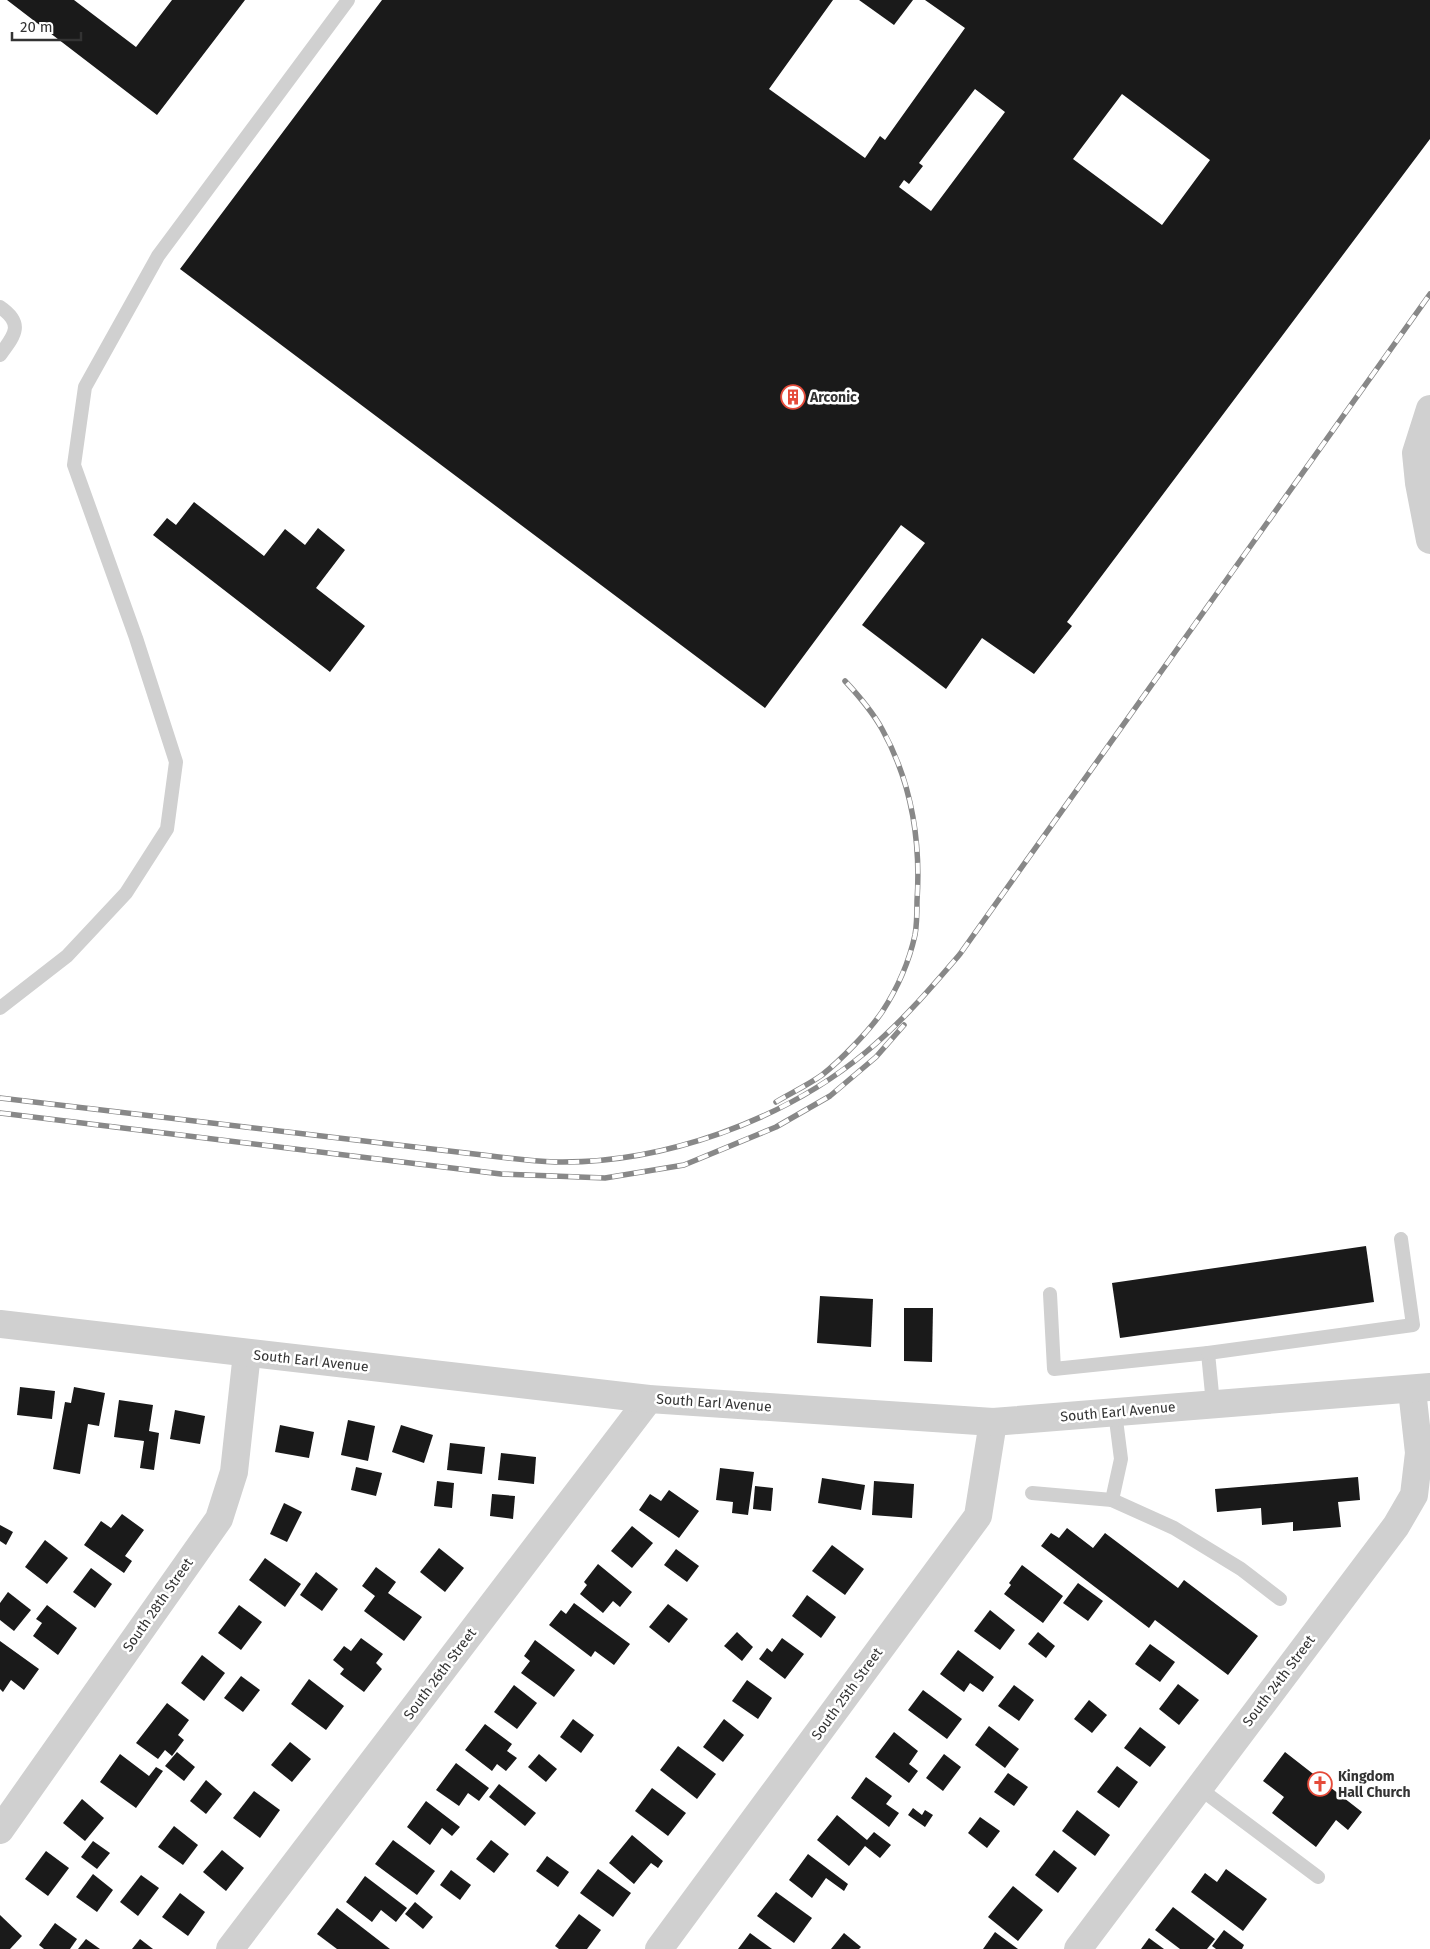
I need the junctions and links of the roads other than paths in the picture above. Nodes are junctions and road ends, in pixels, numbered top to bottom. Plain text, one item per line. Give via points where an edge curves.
1 (348, 0) edge
2 (0, 307) edge
3 (0, 355) edge
4 (1430, 409) edge
5 (1430, 540) edge
6 (0, 1008) edge
7 (1401, 1239) dead end
8 (1050, 1294) dead end
9 (0, 1324) edge
10 (247, 1353) junction
11 (1208, 1353) junction
12 (1421, 1389) edge
13 (649, 1399) junction
14 (1213, 1404) junction
15 (1115, 1412) junction
16 (992, 1422) junction
17 (1032, 1493) dead end
18 (1112, 1500) junction
19 (1280, 1599) dead end
20 (1199, 1788) junction
21 (0, 1830) edge
22 (1318, 1877) dead end
23 (230, 1949) edge
24 (659, 1949) edge
25 (1078, 1949) edge

1 - 6 lane via 158,256 85,387 74,465 176,762 166,829 126,893 67,956
2 - 3 lane via 15,323 15,329
4 - 5 street via 1416,453
7 - 11 lane via 1414,1325
8 - 11 lane via 1054,1369
9 - 10 street, South Earl Avenue
10 - 13 street, South Earl Avenue
10 - 21 street, South 28th Street via 234,1472 219,1519
11 - 14 lane
12 - 14 street, South Earl Avenue
12 - 20 street, South 24th Street via 1414,1495 1396,1526
13 - 16 street, South Earl Avenue
13 - 23 street, South 26th Street
14 - 15 street, South Earl Avenue
15 - 16 street, South Earl Avenue
15 - 18 lane via 1121,1459
16 - 24 street, South 25th Street via 978,1516
17 - 18 lane
18 - 19 lane via 1174,1528 1241,1569
20 - 22 lane
20 - 25 street, South 24th Street

